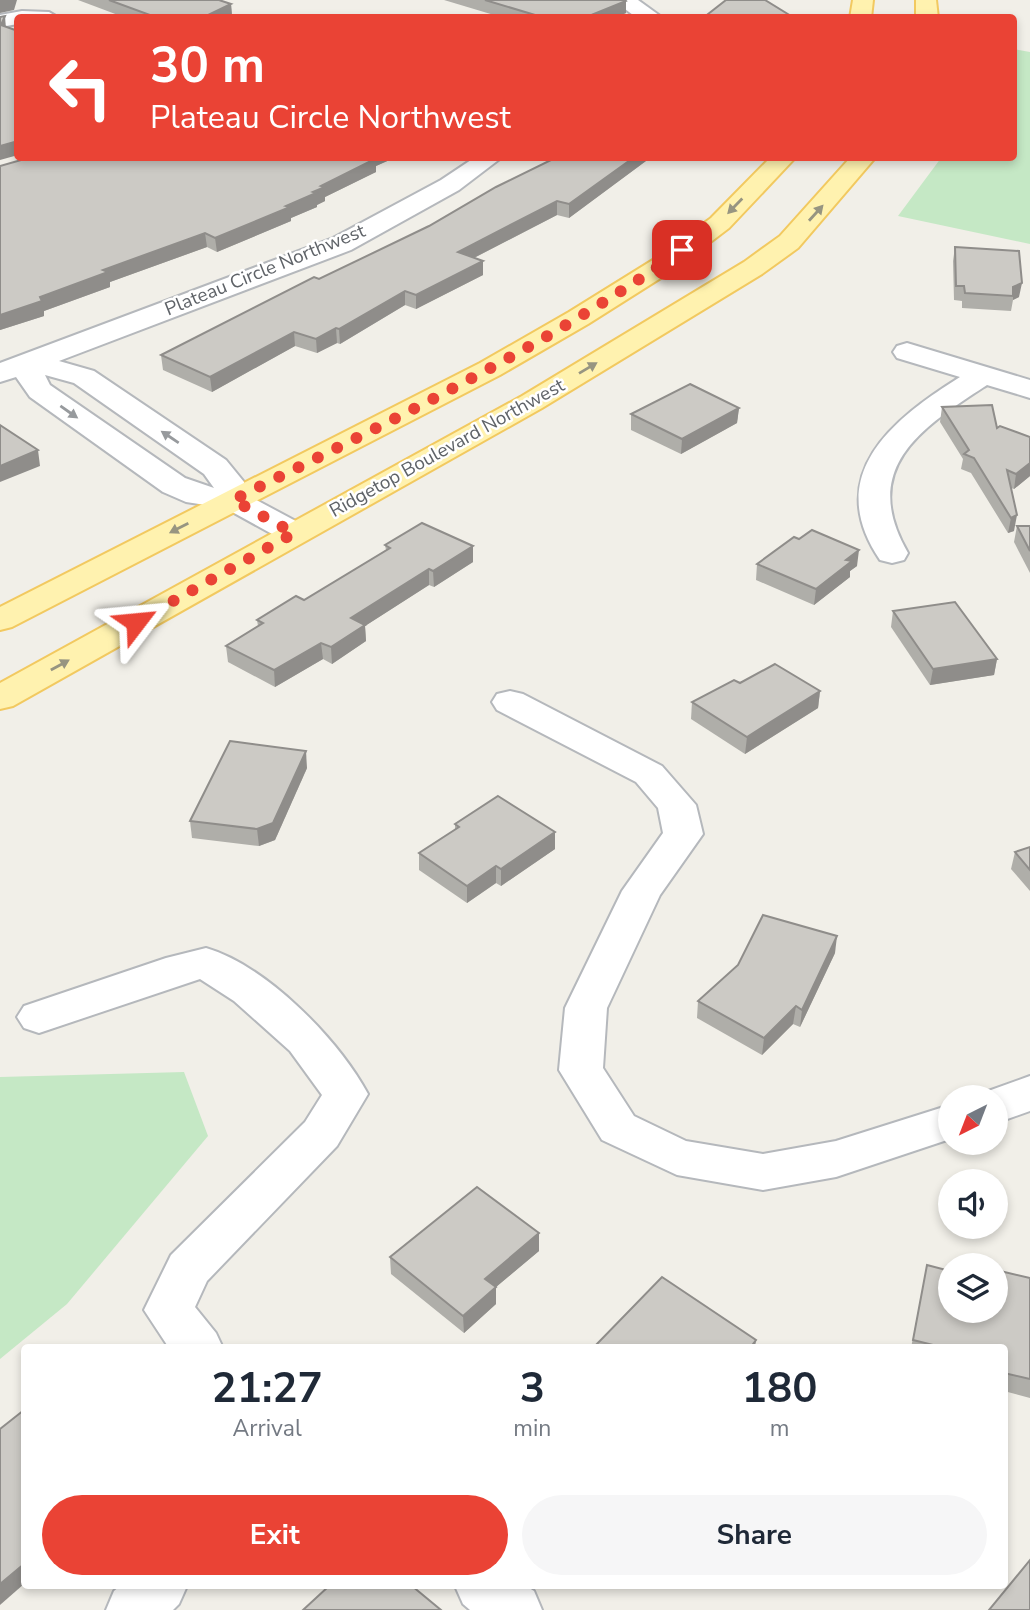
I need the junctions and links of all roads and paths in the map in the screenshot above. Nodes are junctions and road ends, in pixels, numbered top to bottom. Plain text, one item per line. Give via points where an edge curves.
1 (624, 0) edge
2 (647, 14) edge
3 (780, 161) edge
4 (860, 161) edge
5 (482, 162) edge
6 (907, 352) dead end
7 (31, 362) junction
8 (0, 373) edge
9 (983, 375) junction
10 (1030, 389) edge
11 (233, 500) junction
12 (294, 533) junction
13 (892, 553) dead end
14 (0, 621) edge
15 (0, 698) edge
16 (510, 702) dead end
17 (39, 1017) dead end
18 (1030, 1093) edge
19 (1008, 1101) edge
20 (938, 1126) edge
21 (195, 1344) edge
22 (156, 1589) edge
23 (487, 1589) edge
24 (134, 1610) edge
25 (514, 1610) edge

1 - 2 street
3 -> 11 main road via 720,222 633,284 490,369
12 -> 4 main road, Ridgetop Boulevard Northwest via 532,402 752,268 789,242
5 - 7 street, Plateau Circle Northwest via 450,185 342,244
6 - 9 street
7 - 8 street, Plateau Circle Northwest
7 - 11 street via 30,377 40,391 174,485 197,495
9 - 10 street
9 - 13 street via 915,420 894,443 876,475 873,503 881,538
11 - 12 street
11 -> 14 main road
15 -> 12 main road, Ridgetop Boulevard Northwest
16 - 20 street via 649,774 677,804 683,834 642,891 586,1007 581,1070 618,1128 677,1157 764,1172 836,1159
17 - 21 street via 206,963 249,990 305,1040 346,1094 321,1134 188,1269 169,1310
18 - 19 street
22 - 24 street
23 - 25 street

